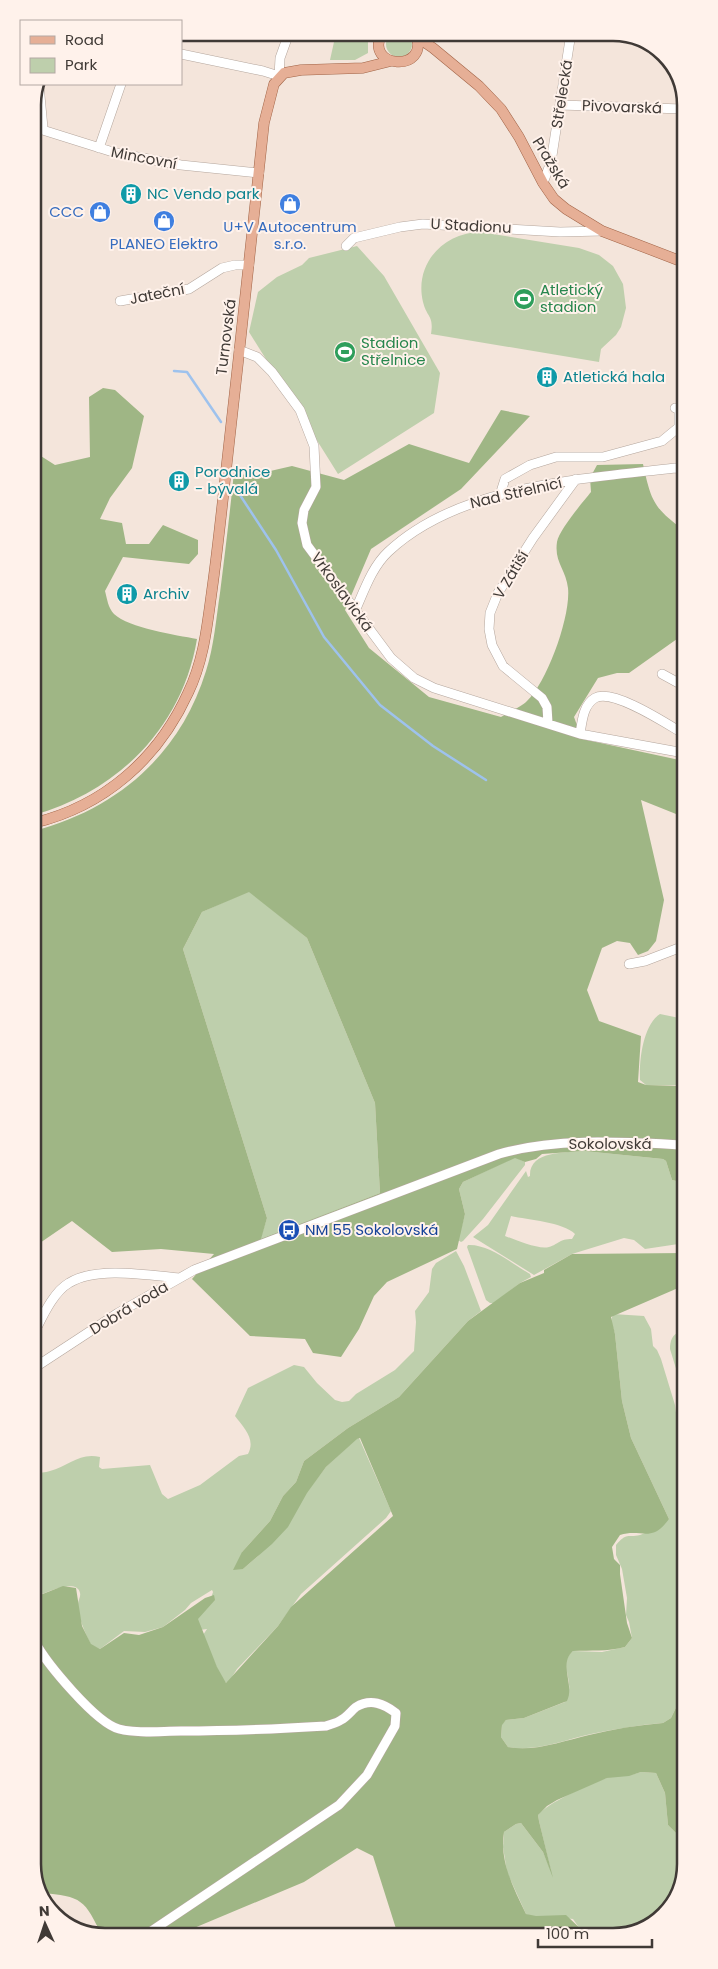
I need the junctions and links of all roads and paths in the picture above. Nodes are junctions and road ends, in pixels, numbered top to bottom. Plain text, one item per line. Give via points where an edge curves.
1 (285, 41) edge
2 (380, 41) edge
3 (416, 41) edge
4 (424, 41) edge
5 (570, 41) edge
6 (379, 44) junction
7 (182, 54) edge
8 (414, 54) junction
9 (444, 59) junction
10 (391, 61) junction
11 (356, 68) junction
12 (279, 76) junction
13 (121, 85) edge
14 (41, 100) edge
15 (560, 105) junction
16 (677, 109) edge
17 (43, 128) joint
18 (99, 148) junction
19 (259, 173) junction
20 (543, 183) junction
21 (602, 231) junction
22 (346, 246) dead end
23 (677, 260) edge
24 (249, 265) junction
25 (120, 301) dead end
26 (239, 350) junction
27 (677, 429) edge
28 (677, 468) edge
29 (576, 480) junction
30 (500, 495) junction
31 (355, 611) junction
32 (662, 674) dead end
33 (677, 682) edge
34 (548, 723) junction
35 (677, 730) edge
36 (580, 734) junction
37 (677, 752) edge
38 (41, 821) edge
39 (677, 949) edge
40 (629, 964) dead end
41 (677, 1145) edge
42 (179, 1278) junction
43 (41, 1320) edge
44 (41, 1363) edge
45 (41, 1650) edge
46 (156, 1928) edge

1 - 12 street
2 - 6 main road
3 - 8 main road, Pražská
4 - 9 main road, Pražská
5 - 15 street, Střelecká
6 - 10 main road via 382,55
6 - 11 main road via 371,58
7 - 12 street
8 - 9 main road, Pražská via 427,53
8 - 10 main road, Pražská via 401,63
9 - 20 main road, Pražská via 479,86 501,109
10 - 11 main road
11 - 12 main road via 290,71
12 - 19 main road, Turnovská via 267,107
13 - 18 street
14 - 17 street
15 - 16 street, Pivovarská
15 - 20 street, Střelecká via 551,162
17 - 18 street, Mincovní
18 - 19 street, Mincovní via 181,165
19 - 24 main road, Turnovská
20 - 21 main road, Pražská via 566,209
21 - 22 street, U Stadionu via 560,232 424,224 400,226 354,238
21 - 23 main road, Pražská
24 - 25 street, Jateční via 222,268 188,289
24 - 26 main road, Turnovská
26 - 31 street, Vrkoslavická via 257,357 300,410 314,446 316,487 304,510 302,523 308,545
26 - 38 main road, Turnovská via 207,632 198,670 178,713 151,752 122,781 76,809
27 - 30 street via 662,441 602,457 556,457 530,465 506,479
28 - 29 street, Nad Střelnicí
29 - 30 street, Nad Střelnicí
29 - 34 street, V Zátiší via 533,538 498,593 490,613 492,646 503,666 542,698 547,707
30 - 31 street, Nad Střelnicí via 462,506 422,525 388,552 374,569
31 - 34 street, Vrkoslavická via 391,658 414,678 434,688
32 - 33 street
34 - 36 street, Vrkoslavická
35 - 36 street via 638,708 600,696 588,705
36 - 37 street, Vrkoslavická
39 - 40 street
41 - 42 street, Sokolovská via 536,1145 499,1154
42 - 43 street, Dobrá voda via 126,1272 84,1277 63,1288
42 - 44 street, Dobrá voda
45 - 46 street via 74,1694 118,1728 230,1731 326,1726 367,1702 388,1706 396,1713 395,1726 367,1774 339,1805

